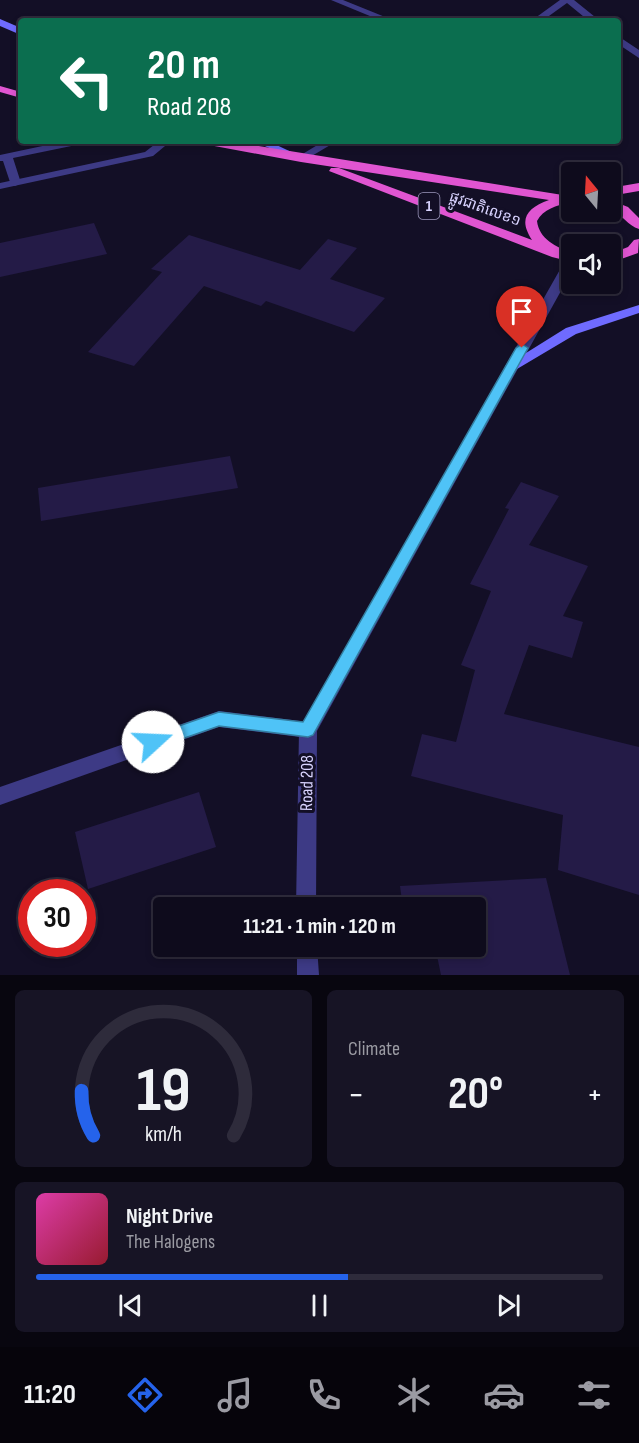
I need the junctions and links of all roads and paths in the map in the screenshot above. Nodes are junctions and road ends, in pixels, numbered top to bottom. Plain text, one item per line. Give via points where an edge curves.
1 (335, 0) edge
2 (567, 0) edge
3 (382, 18) edge
4 (540, 18) edge
5 (591, 18) edge
6 (0, 22) edge
7 (18, 31) edge
8 (621, 41) edge
9 (639, 55) edge
10 (0, 89) edge
11 (18, 94) edge
12 (67, 144) edge
13 (162, 144) edge
14 (225, 144) edge
15 (266, 144) edge
16 (327, 144) edge
17 (4, 157) edge
18 (301, 158) junction
19 (15, 183) junction
20 (0, 186) edge
21 (639, 187) edge
22 (621, 190) edge
23 (561, 198) edge
24 (561, 201) edge
25 (621, 209) edge
26 (639, 225) edge
27 (639, 243) edge
28 (561, 254) edge
29 (561, 255) edge
30 (621, 255) edge
31 (561, 269) edge
32 (639, 309) edge
33 (512, 366) junction
34 (308, 730) junction
35 (0, 796) edge
36 (306, 897) edge
37 (307, 957) edge
38 (308, 975) edge

1 - 3 street
2 - 4 street
2 - 5 street
6 - 7 main road
8 - 9 street
10 - 11 highway
12 - 17 street
13 - 19 street via 149,154
14 - 18 highway, ផ្លូវជាតិលេខ១ / 1
15 - 18 main road
16 - 18 street
17 - 19 street
18 - 23 highway, ផ្លូវជាតិលេខ១ / 1
18 - 29 highway, ផ្លូវជាតិលេខ១ / 1
19 - 20 street
21 - 22 highway
24 - 28 highway, 1 via 538,209 530,227 544,246
25 - 26 highway
27 - 30 highway
31 - 33 street, Road 208
32 - 33 main road via 571,331
33 - 34 street, Road 208
34 - 35 street via 219,719
34 - 36 street, Road 208
37 - 38 street

